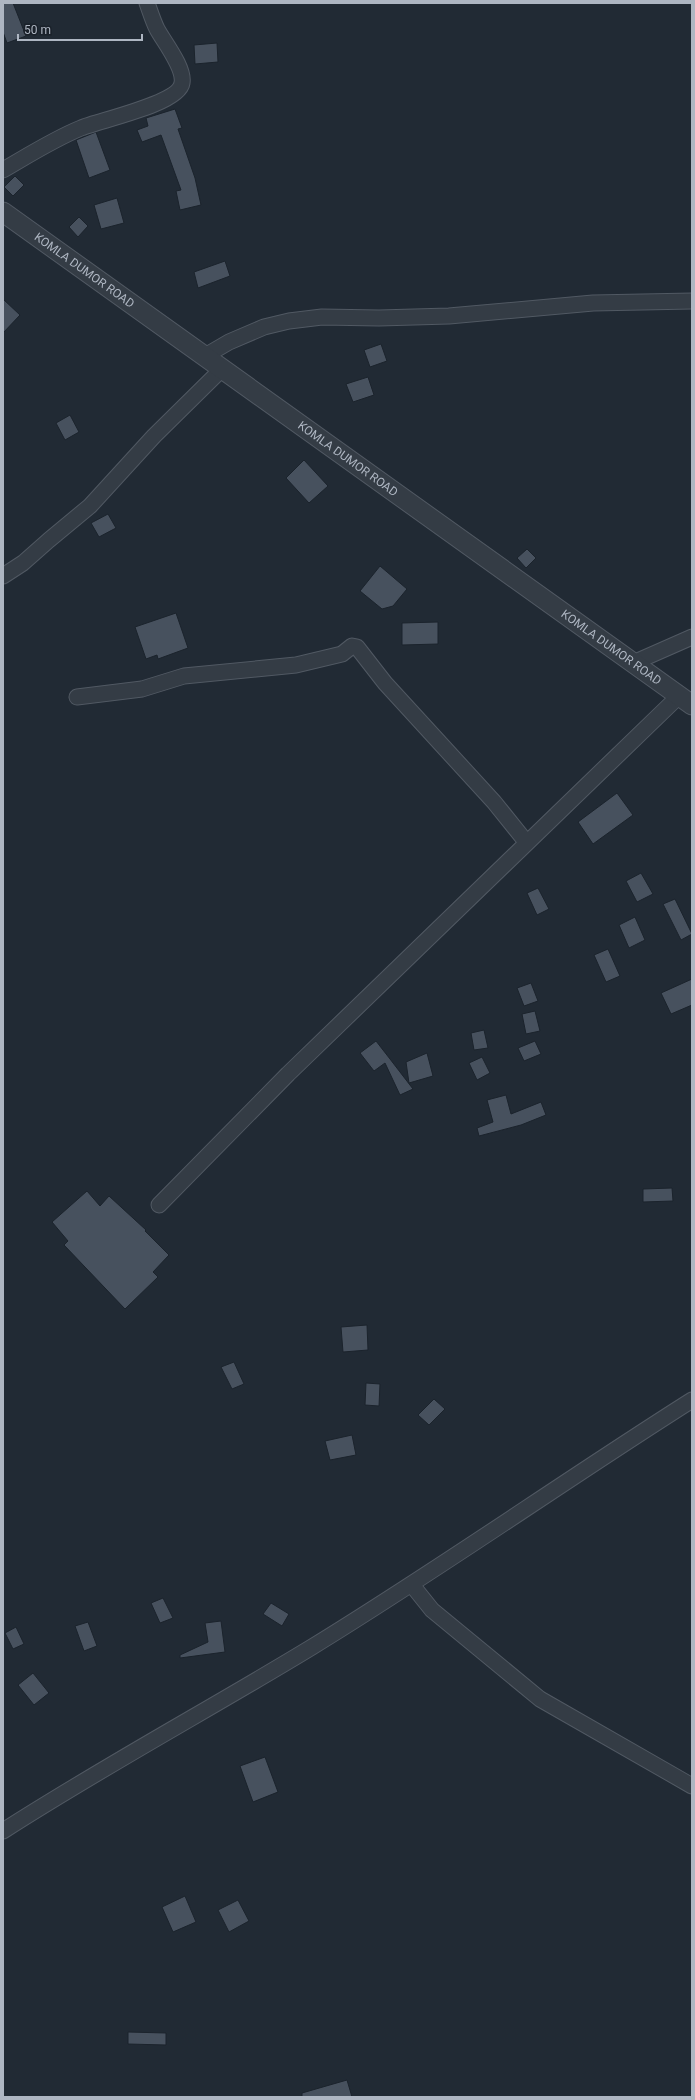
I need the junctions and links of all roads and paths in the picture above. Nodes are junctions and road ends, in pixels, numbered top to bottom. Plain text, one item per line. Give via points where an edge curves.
1 (147, 3) edge
2 (3, 170) edge
3 (3, 212) edge
4 (692, 301) edge
5 (205, 356) junction
6 (222, 369) junction
7 (3, 576) edge
8 (692, 637) edge
9 (633, 662) junction
10 (77, 697) dead end
11 (686, 700) edge
12 (527, 843) junction
13 (159, 1205) dead end
14 (692, 1400) edge
15 (412, 1585) junction
16 (692, 1786) edge
17 (3, 1831) edge

1 - 2 street via 156,28 182,74 181,88 154,105 83,127 61,137
3 - 5 street, KOMLA DUMOR ROAD
4 - 5 street via 593,303 448,316 322,317 289,321 264,328 229,342
5 - 6 street, KOMLA DUMOR ROAD
6 - 7 street via 154,436 90,506 23,564
6 - 9 street, KOMLA DUMOR ROAD
8 - 9 street
9 - 11 street, KOMLA DUMOR ROAD
10 - 12 street via 142,689 184,676 296,665 342,654 352,646 357,647 385,683 494,802
11 - 12 street
12 - 13 street via 288,1074
14 - 15 street
15 - 16 street via 432,1610 540,1699
15 - 17 street via 310,1648 52,1799

